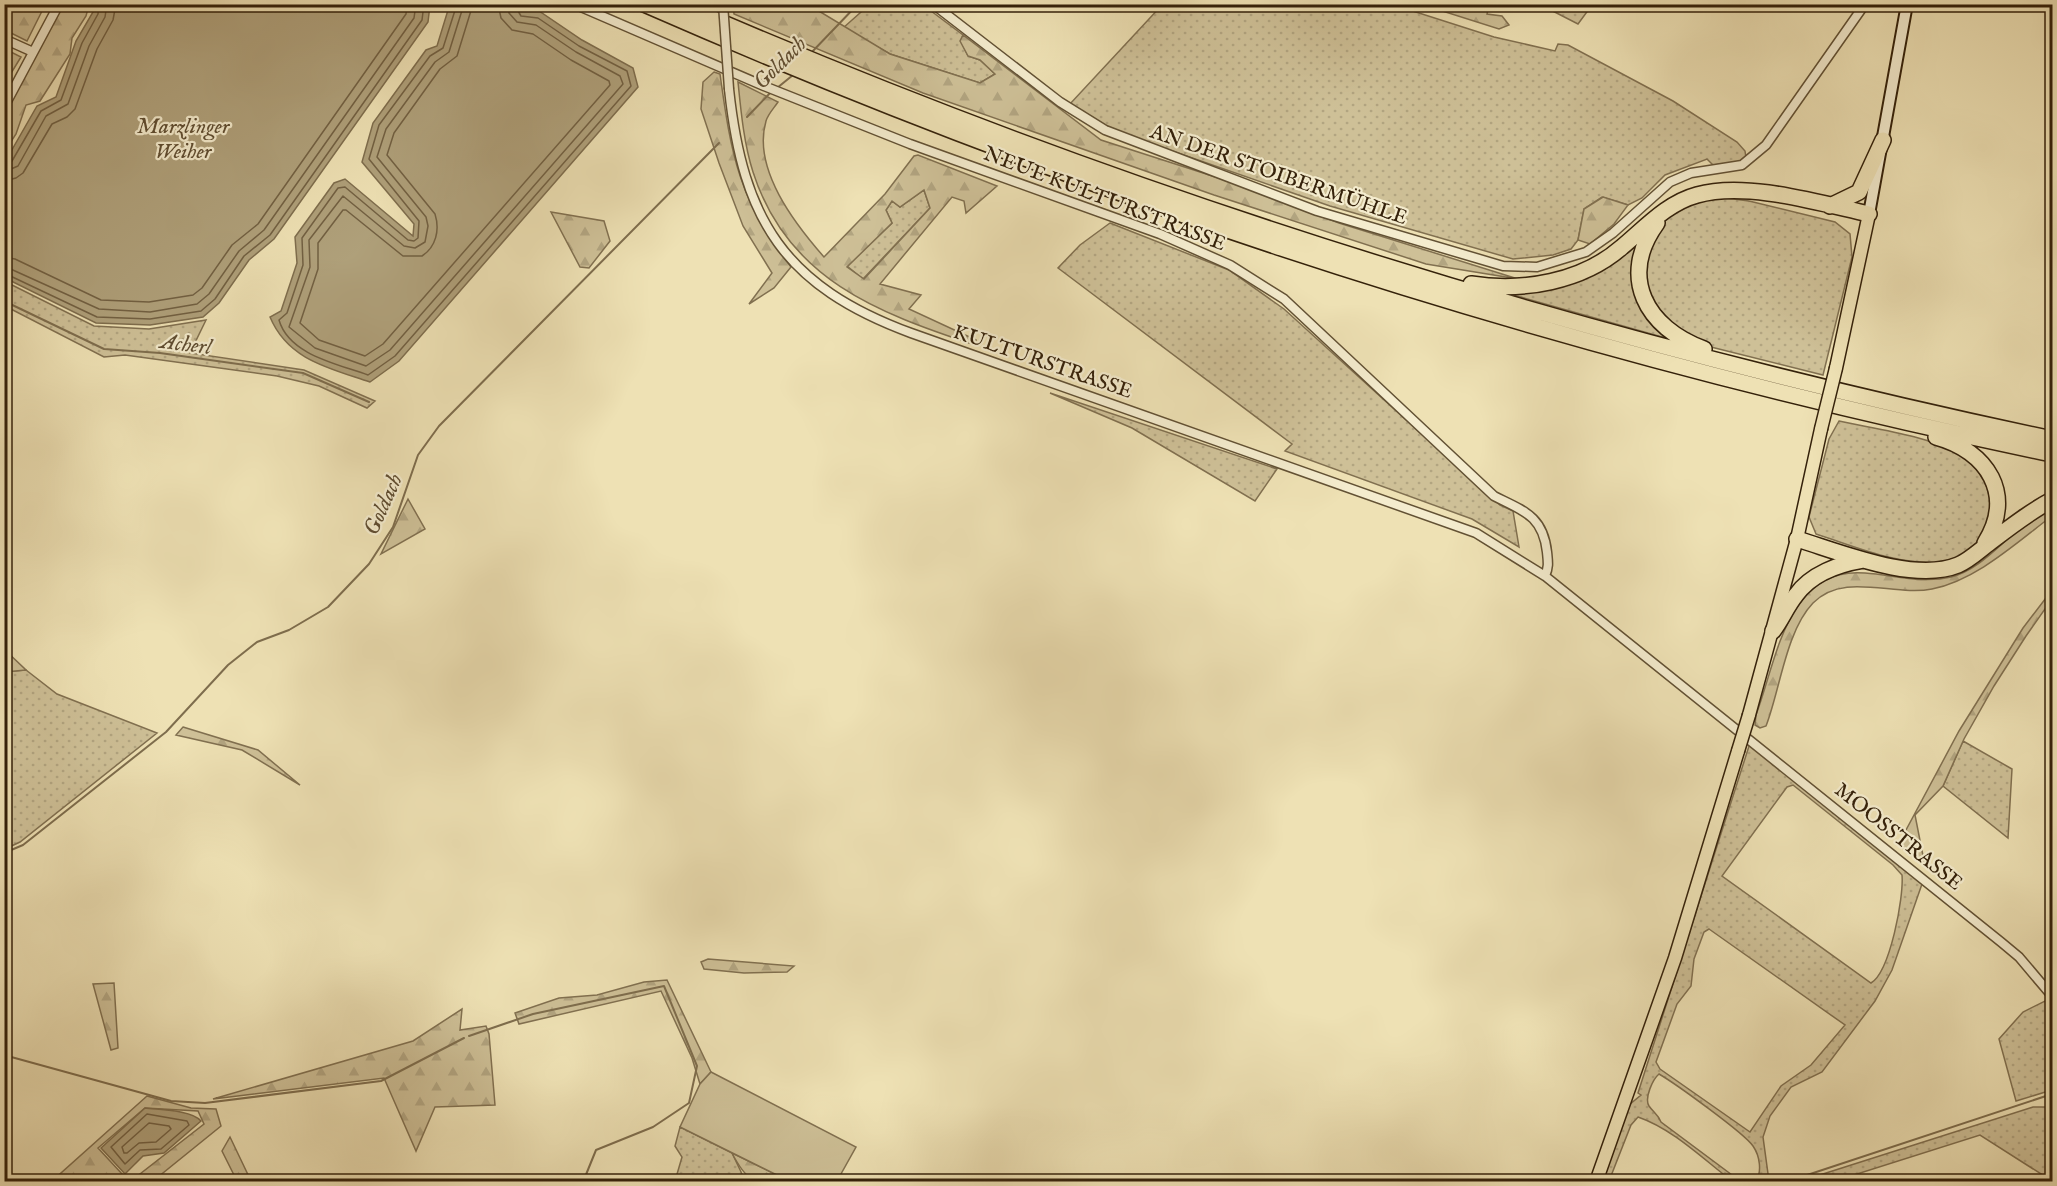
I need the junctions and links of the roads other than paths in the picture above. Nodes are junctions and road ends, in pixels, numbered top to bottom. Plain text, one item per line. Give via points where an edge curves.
1 (59, 4) edge
2 (574, 4) edge
3 (644, 4) edge
4 (679, 4) edge
5 (723, 4) edge
6 (933, 4) edge
7 (1865, 4) edge
8 (1907, 4) edge
9 (4, 39) edge
10 (33, 52) junction
11 (803, 64) junction
12 (4, 107) edge
13 (1882, 140) junction
14 (1830, 206) junction
15 (1664, 213) junction
16 (1869, 214) junction
17 (1413, 273) junction
18 (1734, 365) junction
19 (1910, 425) junction
20 (2052, 439) edge
21 (2052, 454) edge
22 (2052, 500) edge
23 (1797, 539) junction
24 (1980, 550) junction
25 (1866, 560) junction
26 (1545, 576) junction
27 (1773, 631) junction
28 (2052, 996) edge
29 (1596, 1182) edge

1 - 10 street
2 - 26 street, NEUE KULTURSTRASSE via 783,94 1160,234 1230,265 1284,299 1494,496 1534,519 1546,537 1549,568
3 - 11 highway
4 - 11 highway
5 - 26 street, KULTURSTRASSE, bridge via 739,159 761,215 783,249 839,300 903,331 1476,533
6 - 7 street, AN DER STOIBERMÜHLE via 1060,102 1105,130 1317,211 1489,264 1528,268 1586,252 1678,178 1704,170 1737,167 1752,159 1766,145
8 - 13 main road
9 - 10 street
10 - 12 street
11 - 17 highway via 1058,155
11 - 19 highway via 1053,168 1311,257 1651,359
13 - 14 highway via 1859,192
13 - 16 main road
14 - 15 highway via 1731,191 1698,194
14 - 16 highway
15 - 17 highway via 1593,267 1560,280 1493,287 1429,272
15 - 18 highway via 1645,243 1640,260 1638,276 1644,298 1654,316 1671,332
16 - 23 main road, bridge
17 - 18 highway via 1573,322
18 - 20 highway
19 - 21 highway
19 - 24 highway via 1922,433 1948,440 1983,462 1995,482 1999,506 1994,528
22 - 24 highway
23 - 25 highway
23 - 27 main road
24 - 25 highway via 1958,565 1933,570
25 - 27 highway via 1847,563 1806,584
26 - 28 street, MOOSSTRASSE via 2001,942
27 - 29 main road, bridge via 1675,958

